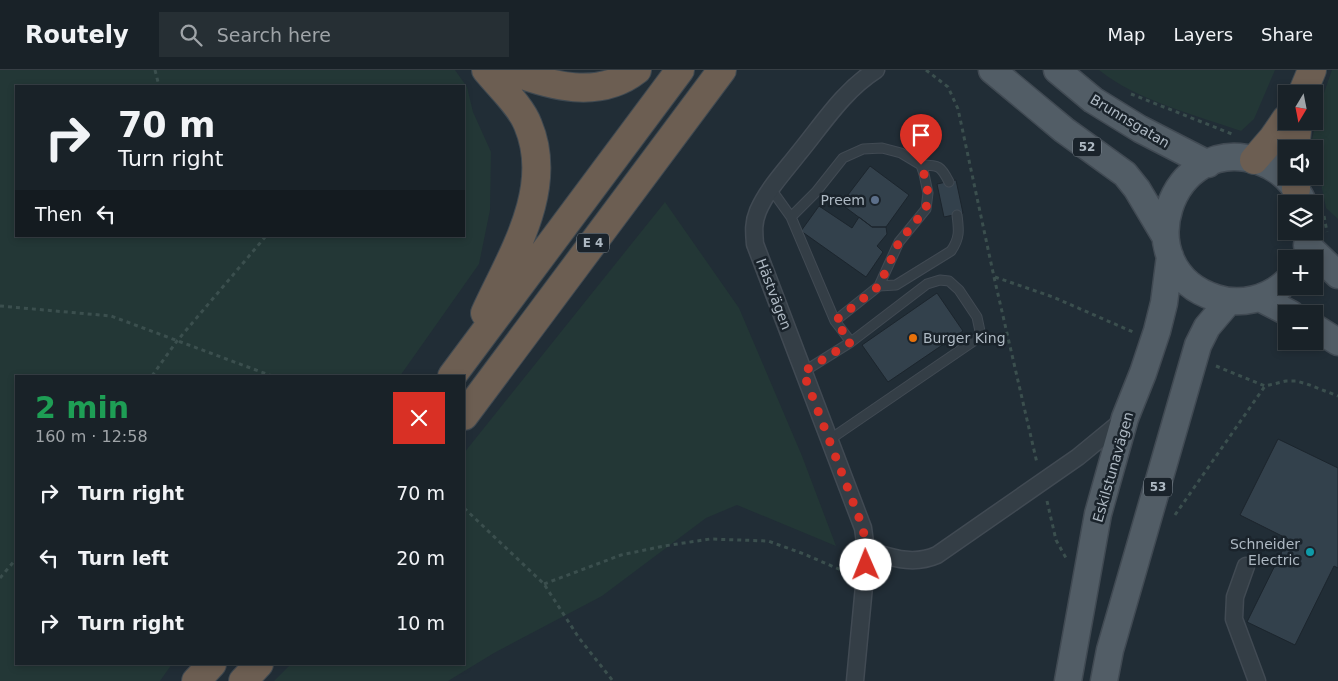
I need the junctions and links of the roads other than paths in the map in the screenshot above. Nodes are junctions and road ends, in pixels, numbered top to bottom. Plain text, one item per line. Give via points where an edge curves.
1 (486, 70) edge
2 (509, 70) edge
3 (637, 70) edge
4 (680, 70) edge
5 (722, 70) edge
6 (876, 70) edge
7 (992, 70) edge
8 (1057, 70) edge
9 (1312, 70) edge
10 (1306, 85) edge
11 (1278, 129) edge
12 (1260, 153) junction
13 (1208, 164) junction
14 (921, 165) junction
15 (949, 182) dead end
16 (771, 189) junction
17 (1298, 190) edge
18 (957, 215) dead end
19 (791, 217) junction
20 (1306, 245) edge
21 (1168, 246) junction
22 (1338, 274) edge
23 (879, 286) junction
24 (1278, 288) edge
25 (1260, 298) junction
26 (1229, 301) junction
27 (1278, 307) edge
28 (835, 321) junction
29 (1323, 333) edge
30 (851, 342) junction
31 (1338, 342) edge
32 (456, 371) edge
33 (803, 372) junction
34 (465, 415) edge
35 (1125, 418) junction
36 (829, 440) junction
37 (866, 550) junction
38 (1246, 566) dead end
39 (211, 665) edge
40 (258, 665) edge
41 (196, 681) edge
42 (243, 681) edge
43 (855, 681) edge
44 (1068, 681) edge
45 (1104, 681) edge
46 (1257, 681) edge

1 - 32 highway via 528,124 534,145 537,179 529,216
2 - 3 highway via 543,82 588,88 608,86
4 - 32 highway, E 4
5 - 34 highway, E 4
6 - 16 street, Hästvägen via 846,94
7 - 21 main road, 52 via 1058,125 1125,174 1137,189
8 - 13 main road, Brunnsgatan via 1101,105
9 - 10 highway
11 - 12 highway
12 - 13 main road
12 - 17 main road
13 - 21 main road, Eskilstunavägen via 1194,172 1177,190 1167,212
14 - 15 lane via 935,165 943,170
14 - 19 lane via 901,153 863,148 843,158
14 - 23 lane via 928,193 926,209 899,242
16 - 19 lane
16 - 33 street, Hästvägen via 758,210 753,226 755,244
18 - 23 lane via 960,234 951,251 896,285
19 - 28 lane
20 - 22 main road
21 - 26 main road, 52 via 1180,273 1193,287 1210,297
21 - 35 main road, Eskilstunavägen via 1164,303 1158,331
23 - 28 lane
24 - 25 main road, 52
25 - 26 main road, 52
25 - 27 main road
26 - 45 main road, 53 via 1207,327 1198,345 1110,650
28 - 30 lane
29 - 31 main road
30 - 33 lane
30 - 36 lane via 927,284 940,280 949,281 959,290 977,317 981,336
33 - 36 street, Hästvägen
35 - 37 street via 1078,457 937,555 925,560 909,560
35 - 44 main road, Eskilstunavägen via 1098,514
36 - 37 street, Hästvägen via 863,528
37 - 43 street, Hästvägen
38 - 46 street via 1235,597 1234,619
39 - 41 highway
40 - 42 highway

